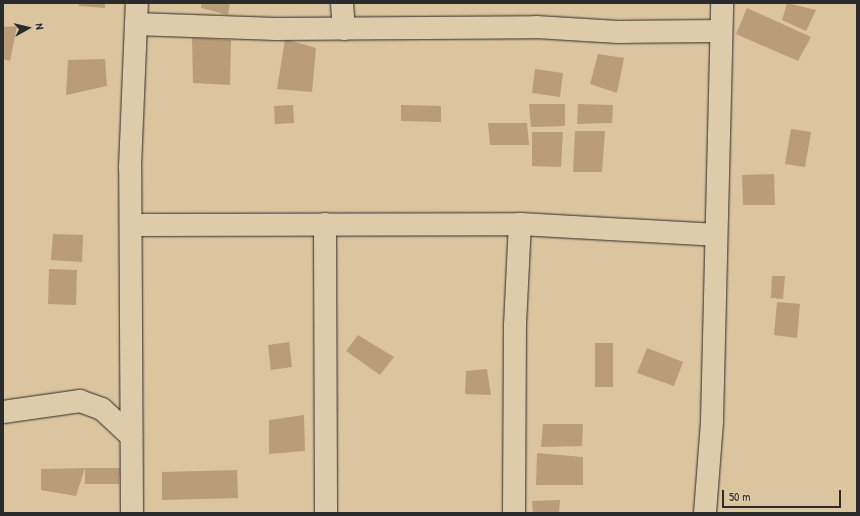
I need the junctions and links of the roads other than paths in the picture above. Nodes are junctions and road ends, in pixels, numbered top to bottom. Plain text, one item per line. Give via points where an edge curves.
1 (137, 3) edge
2 (342, 3) edge
3 (722, 3) edge
4 (136, 24) junction
5 (344, 29) junction
6 (721, 31) junction
7 (325, 224) junction
8 (520, 224) junction
9 (131, 225) junction
10 (714, 235) junction
11 (3, 412) edge
12 (131, 436) junction
13 (712, 510) edge
14 (132, 513) edge
15 (326, 513) edge
16 (514, 513) edge

1 - 4 street
2 - 5 street
3 - 6 street
4 - 5 street
4 - 9 street
5 - 6 street via 536,27 618,32
6 - 10 street via 722,105
7 - 8 street
7 - 9 street
7 - 15 street
8 - 10 street
8 - 16 street via 515,325
9 - 12 street
10 - 13 street
11 - 12 street via 80,401 102,409
12 - 14 street

